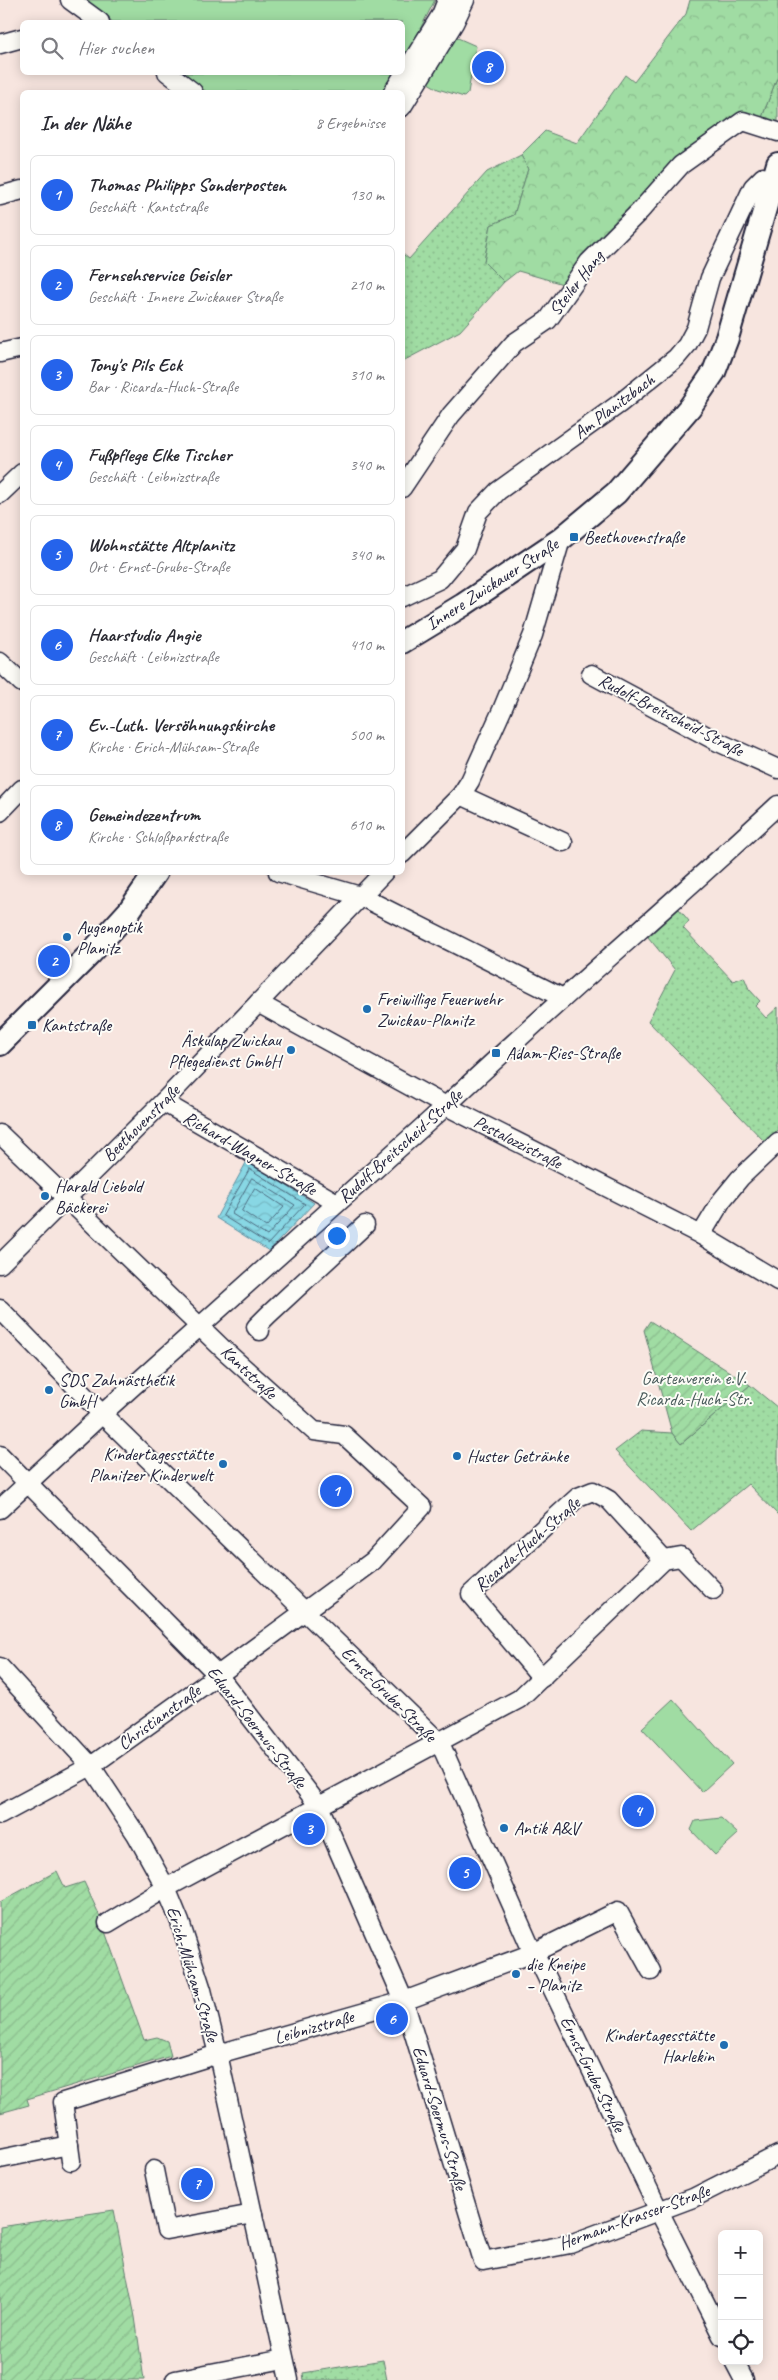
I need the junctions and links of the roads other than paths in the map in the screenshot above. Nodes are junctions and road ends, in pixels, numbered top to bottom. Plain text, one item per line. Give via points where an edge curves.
1 (70, 0) edge
2 (447, 0) edge
3 (465, 0) edge
4 (92, 20) edge
5 (20, 39) edge
6 (0, 44) edge
7 (405, 73) edge
8 (171, 75) edge
9 (404, 75) edge
10 (190, 90) edge
11 (394, 90) edge
12 (405, 102) edge
13 (778, 132) edge
14 (776, 172) edge
15 (20, 191) edge
16 (0, 196) edge
17 (20, 348) edge
18 (0, 353) edge
19 (20, 474) edge
20 (405, 483) edge
21 (0, 494) edge
22 (561, 539) junction
23 (405, 596) edge
24 (405, 640) edge
25 (0, 662) edge
26 (591, 674) dead end
27 (20, 681) edge
28 (778, 769) edge
29 (20, 791) edge
30 (461, 795) junction
31 (778, 805) edge
32 (0, 812) edge
33 (563, 842) dead end
34 (405, 851) edge
35 (154, 875) edge
36 (288, 875) edge
37 (381, 875) edge
38 (360, 896) junction
39 (563, 998) junction
40 (258, 1003) junction
41 (0, 1044) edge
42 (163, 1102) junction
43 (446, 1106) junction
44 (0, 1134) edge
45 (778, 1142) edge
46 (66, 1198) junction
47 (338, 1203) junction
48 (365, 1225) dead end
49 (702, 1236) junction
50 (0, 1264) edge
51 (778, 1281) edge
52 (0, 1309) edge
53 (201, 1327) junction
54 (260, 1331) dead end
55 (102, 1414) junction
56 (0, 1455) edge
57 (28, 1484) junction
58 (422, 1507) joint
59 (0, 1509) edge
60 (664, 1560) junction
61 (713, 1590) dead end
62 (304, 1610) junction
63 (0, 1667) edge
64 (218, 1675) junction
65 (542, 1678) junction
66 (440, 1743) junction
67 (91, 1766) junction
68 (319, 1806) junction
69 (0, 1814) edge
70 (166, 1888) junction
71 (108, 1923) dead end
72 (533, 1954) junction
73 (651, 1971) dead end
74 (404, 2001) junction
75 (218, 2054) junction
76 (778, 2154) edge
77 (0, 2158) edge
78 (154, 2170) dead end
79 (659, 2212) junction
80 (253, 2214) junction
81 (483, 2261) joint
82 (718, 2328) edge
83 (284, 2359) junction
84 (736, 2365) edge
85 (175, 2380) edge
86 (289, 2380) edge
87 (744, 2380) edge

1 - 4 street
2 - 7 street
3 - 12 street
5 - 6 street
8 - 10 street
9 - 11 street
13 - 20 street, Steiler Hang via 744,121 681,165 590,262 548,320 514,342 471,390
14 - 22 main road, Innere Zwickauer Straße via 714,372 690,407 616,493
14 - 23 street, Am Planitzbach via 762,177 753,187 710,278 696,328 676,358 619,404 498,491 478,512 465,549 440,579
15 - 16 street
17 - 18 street
19 - 21 street
22 - 24 main road, Innere Zwickauer Straße
22 - 30 street via 533,635 502,710
25 - 27 street
26 - 28 street, Rudolf-Breitscheid-Straße via 718,742
29 - 32 street
30 - 33 street
30 - 34 street
31 - 39 street, Rudolf-Breitscheid-Straße
35 - 41 main road via 129,911
36 - 38 street
37 - 38 street, Beethovenstraße
38 - 39 street
38 - 40 street, Beethovenstraße
39 - 43 street, Rudolf-Breitscheid-Straße
40 - 42 street, Beethovenstraße
40 - 43 street, Pestalozzistraße
42 - 46 street, Beethovenstraße
42 - 47 street, Richard-Wagner-Straße
43 - 47 street, Rudolf-Breitscheid-Straße
43 - 49 street, Pestalozzistraße
44 - 46 street, Kantstraße
45 - 49 street via 722,1200
46 - 50 street, Beethovenstraße
46 - 53 street, Kantstraße
47 - 53 street, Rudolf-Breitscheid-Straße
48 - 54 street, Rudolf-Breitscheid-Straße via 256,1327
49 - 51 street, Pestalozzistraße
52 - 55 street, Ernst-Grube-Straße
53 - 55 street, Rudolf-Breitscheid-Straße
53 - 58 street, Kantstraße via 314,1431 344,1435
55 - 57 street, Rudolf-Breitscheid-Straße
55 - 62 street, Ernst-Grube-Straße
56 - 57 street, Eduard-Soermus-Straße
57 - 59 street, Rudolf-Breitscheid-Straße
57 - 64 street, Eduard-Soermus-Straße
58 - 62 street, Christianstraße via 373,1561
60 - 61 street via 681,1556
60 - 65 street
60 - 65 street, Ricarda-Huch-Straße via 609,1500 593,1491 578,1497 471,1594
62 - 64 street, Christianstraße
62 - 66 street, Ernst-Grube-Straße
63 - 67 street, Erich-Mühsam-Straße
64 - 67 street, Christianstraße
64 - 68 street, Eduard-Soermus-Straße
65 - 66 street via 520,1699
66 - 68 street
66 - 72 street, Ernst-Grube-Straße
67 - 69 street, Christianstraße
67 - 70 street, Erich-Mühsam-Straße via 136,1834
68 - 70 street
68 - 74 street, Eduard-Soermus-Straße
70 - 71 street
70 - 75 street, Erich-Mühsam-Straße via 200,1981
72 - 73 street, Leibnizstraße via 618,1911
72 - 74 street, Leibnizstraße
72 - 79 street, Ernst-Grube-Straße
74 - 75 street, Leibnizstraße
74 - 81 street, Eduard-Soermus-Straße
75 - 77 street, Leibnizstraße via 63,2102 70,2153
75 - 80 street, Erich-Mühsam-Straße
76 - 79 street, Hermann-Krasser-Straße via 731,2180
78 - 80 street via 166,2230
79 - 81 street, Hermann-Krasser-Straße via 570,2244
79 - 82 street, Ernst-Grube-Straße
80 - 83 street, Erich-Mühsam-Straße
83 - 85 street
83 - 86 street, Erich-Mühsam-Straße
84 - 87 street

